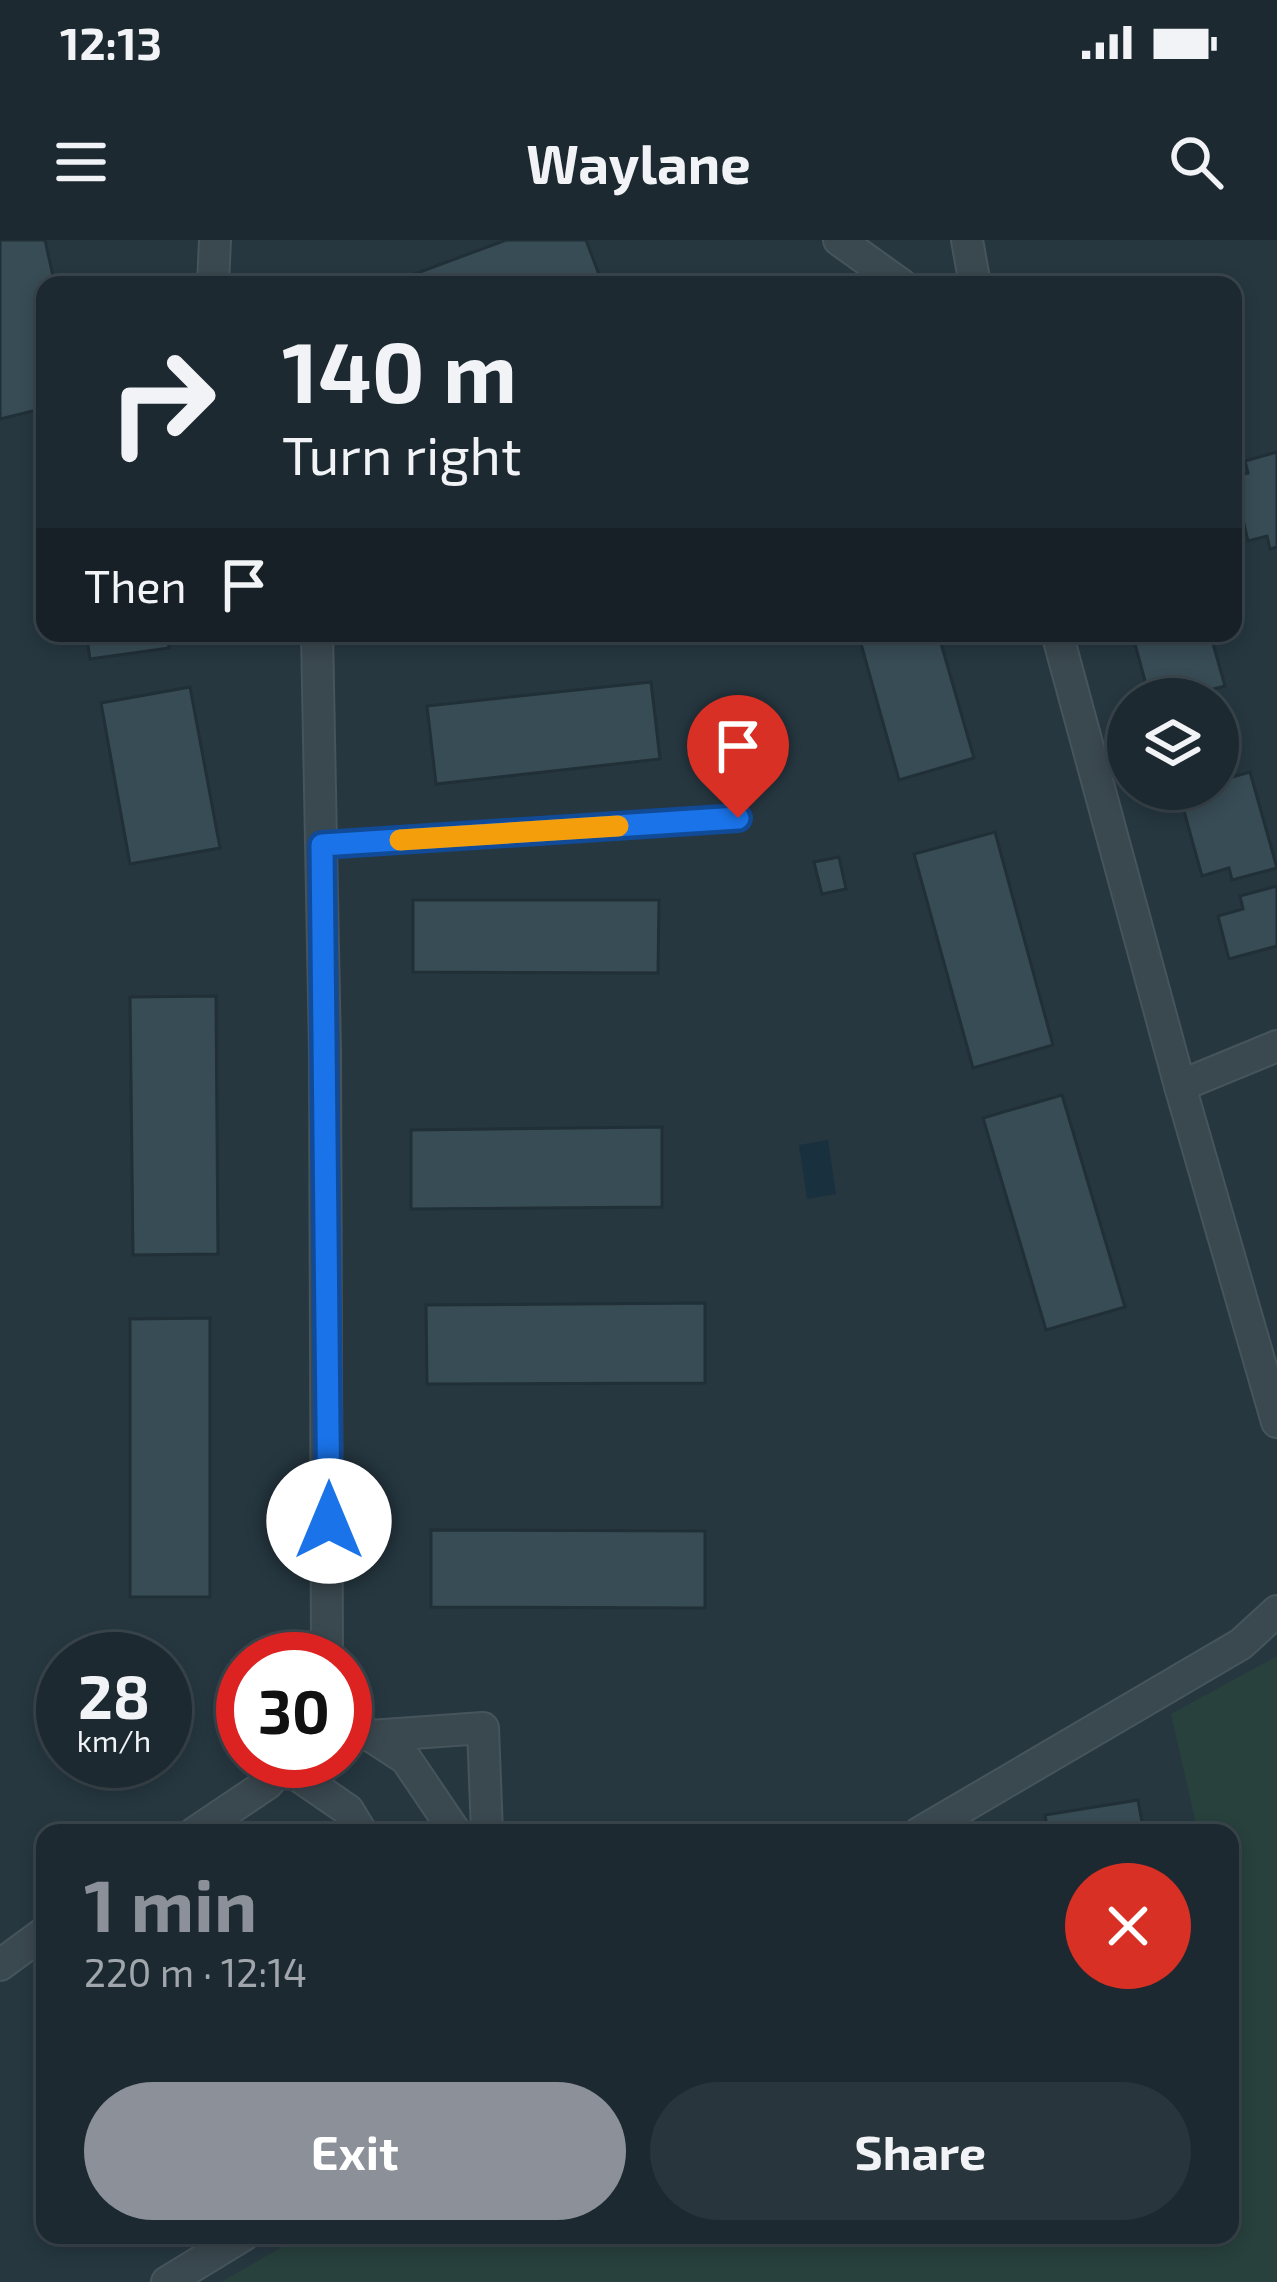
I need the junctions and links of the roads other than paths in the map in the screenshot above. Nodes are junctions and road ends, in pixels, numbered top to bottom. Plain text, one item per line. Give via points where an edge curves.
1 (215, 240) edge
2 (839, 240) edge
3 (967, 240) edge
4 (213, 276) edge
5 (889, 276) edge
6 (973, 276) edge
7 (317, 642) edge
8 (1059, 642) edge
9 (738, 818) dead end
10 (322, 845) junction
11 (1277, 1046) edge
12 (1180, 1085) junction
13 (1277, 1422) edge
14 (1270, 1622) edge
15 (327, 1632) edge
16 (372, 1727) edge
17 (372, 1736) edge
18 (261, 1788) edge
19 (319, 1788) edge
20 (207, 1824) edge
21 (357, 1824) edge
22 (450, 1824) edge
23 (487, 1824) edge
24 (934, 1824) edge
25 (36, 1935) edge
26 (36, 1939) edge
27 (0, 1948) edge
28 (0, 1965) edge
29 (229, 2244) edge
30 (167, 2282) edge

1 - 4 street
2 - 5 street
3 - 6 street
7 - 10 street
8 - 12 street
9 - 10 lane
10 - 15 street
11 - 12 street
12 - 13 street
14 - 24 street
16 - 23 street via 483,1728
17 - 22 street via 406,1759
18 - 20 street
19 - 21 street
25 - 27 street
26 - 28 street
29 - 30 street

